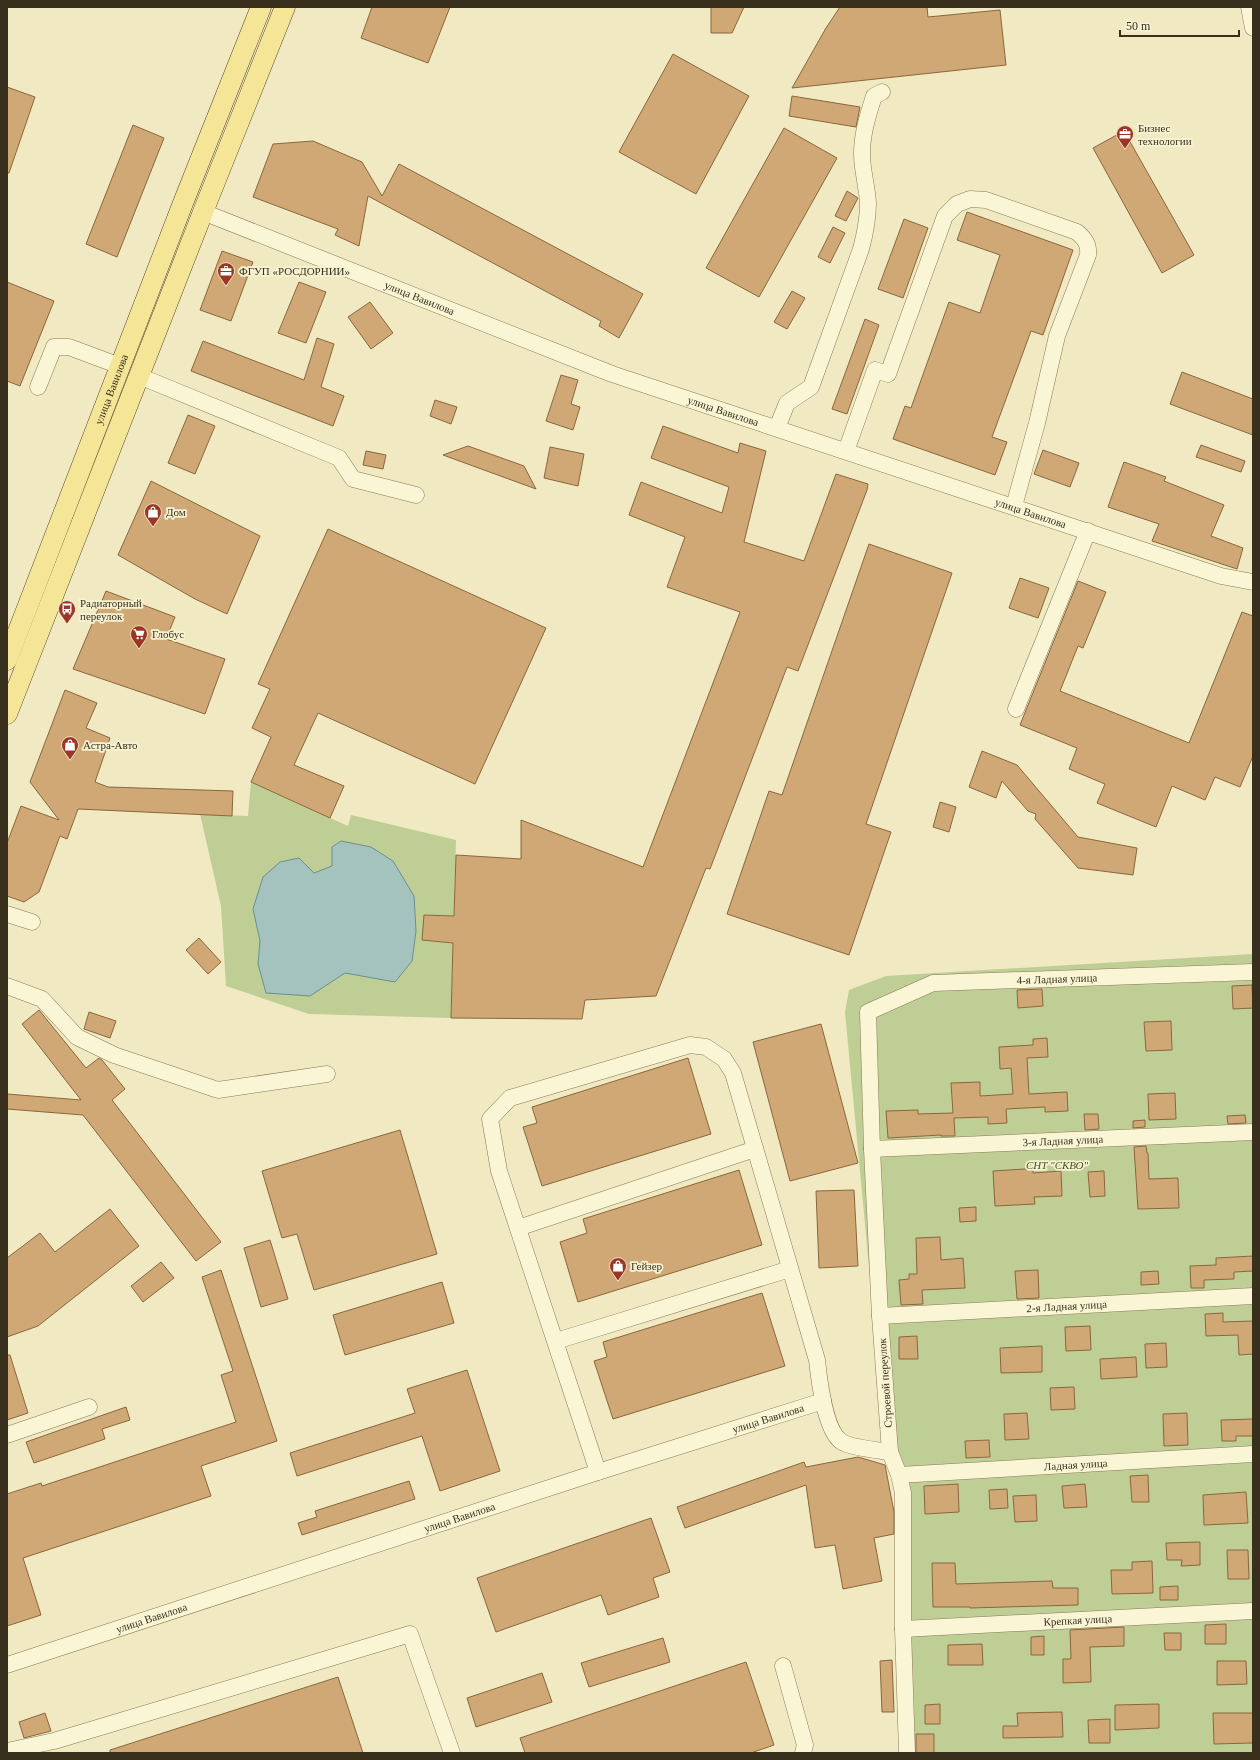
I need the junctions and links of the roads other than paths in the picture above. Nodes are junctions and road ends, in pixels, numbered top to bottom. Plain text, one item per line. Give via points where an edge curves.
1 (261, 7) edge
2 (285, 7) edge
3 (1248, 7) edge
4 (1253, 28) edge
5 (882, 92) dead end
6 (203, 212) junction
7 (120, 366) junction
8 (139, 376) junction
9 (38, 387) dead end
10 (777, 428) junction
11 (846, 451) junction
12 (416, 495) dead end
13 (1014, 506) junction
14 (1088, 531) junction
15 (1253, 582) edge
16 (7, 660) edge
17 (15, 672) edge
18 (1016, 710) dead end
19 (7, 714) edge
20 (7, 914) edge
21 (32, 922) dead end
22 (1253, 972) edge
23 (7, 986) edge
24 (868, 1012) joint
25 (327, 1074) dead end
26 (1253, 1132) edge
27 (755, 1149) junction
28 (872, 1149) junction
29 (518, 1228) junction
30 (790, 1269) junction
31 (1253, 1296) edge
32 (880, 1316) junction
33 (556, 1341) junction
34 (823, 1401) junction
35 (89, 1407) dead end
36 (7, 1435) edge
37 (890, 1452) junction
38 (1253, 1454) edge
39 (598, 1472) junction
40 (899, 1475) junction
41 (1253, 1611) edge
42 (903, 1629) junction
43 (7, 1665) edge
44 (783, 1666) dead end
45 (7, 1751) edge
46 (452, 1753) edge
47 (803, 1753) edge
48 (907, 1753) edge

1 - 7 main road, улица Вавилова
2 - 6 main road, улица Вавилова
3 - 4 street
5 - 10 street via 874,96 862,140 868,204 861,249 811,387 787,403
6 - 8 main road, улица Вавилова
6 - 10 street, улица Вавилова via 612,374
7 - 9 street via 69,347 54,348
7 - 16 main road, улица Вавилова
8 - 12 street via 339,458 353,480
8 - 17 main road, улица Вавилова
10 - 11 street, улица Вавилова
11 - 13 street, улица Вавилова
11 - 13 street via 875,370 888,374 944,216 957,204 970,199 986,200 1077,232 1084,238 1088,248 1088,256 1057,336
13 - 14 street, улица Вавилова
14 - 15 street, улица Вавилова via 1221,576
14 - 18 street
17 - 19 main road, улица Вавилова
20 - 21 street
22 - 24 street, 4-я Ладная улица via 933,983
23 - 25 street via 42,999 77,1037 114,1055 218,1090
24 - 28 street, Строевой переулок
26 - 28 street, 3-я Ладная улица
27 - 29 street
27 - 29 street via 733,1072 724,1059 706,1047 690,1045 510,1098 490,1119 499,1171
27 - 30 street
28 - 32 street, Строевой переулок
29 - 33 street
30 - 33 street
30 - 34 street via 817,1360
31 - 32 street, 2-я Ладная улица
32 - 37 street, Строевой переулок
33 - 39 street
34 - 37 street via 832,1429 841,1441
34 - 39 street, улица Вавилова
35 - 36 street
37 - 40 street, Строевой переулок
38 - 40 street, Ладная улица
39 - 43 street, улица Вавилова
40 - 42 street, Строевой переулок via 903,1492
41 - 42 street, Крепкая улица
42 - 48 street, Строевой переулок
44 - 47 street via 805,1745
45 - 46 street via 62,1739 410,1634

